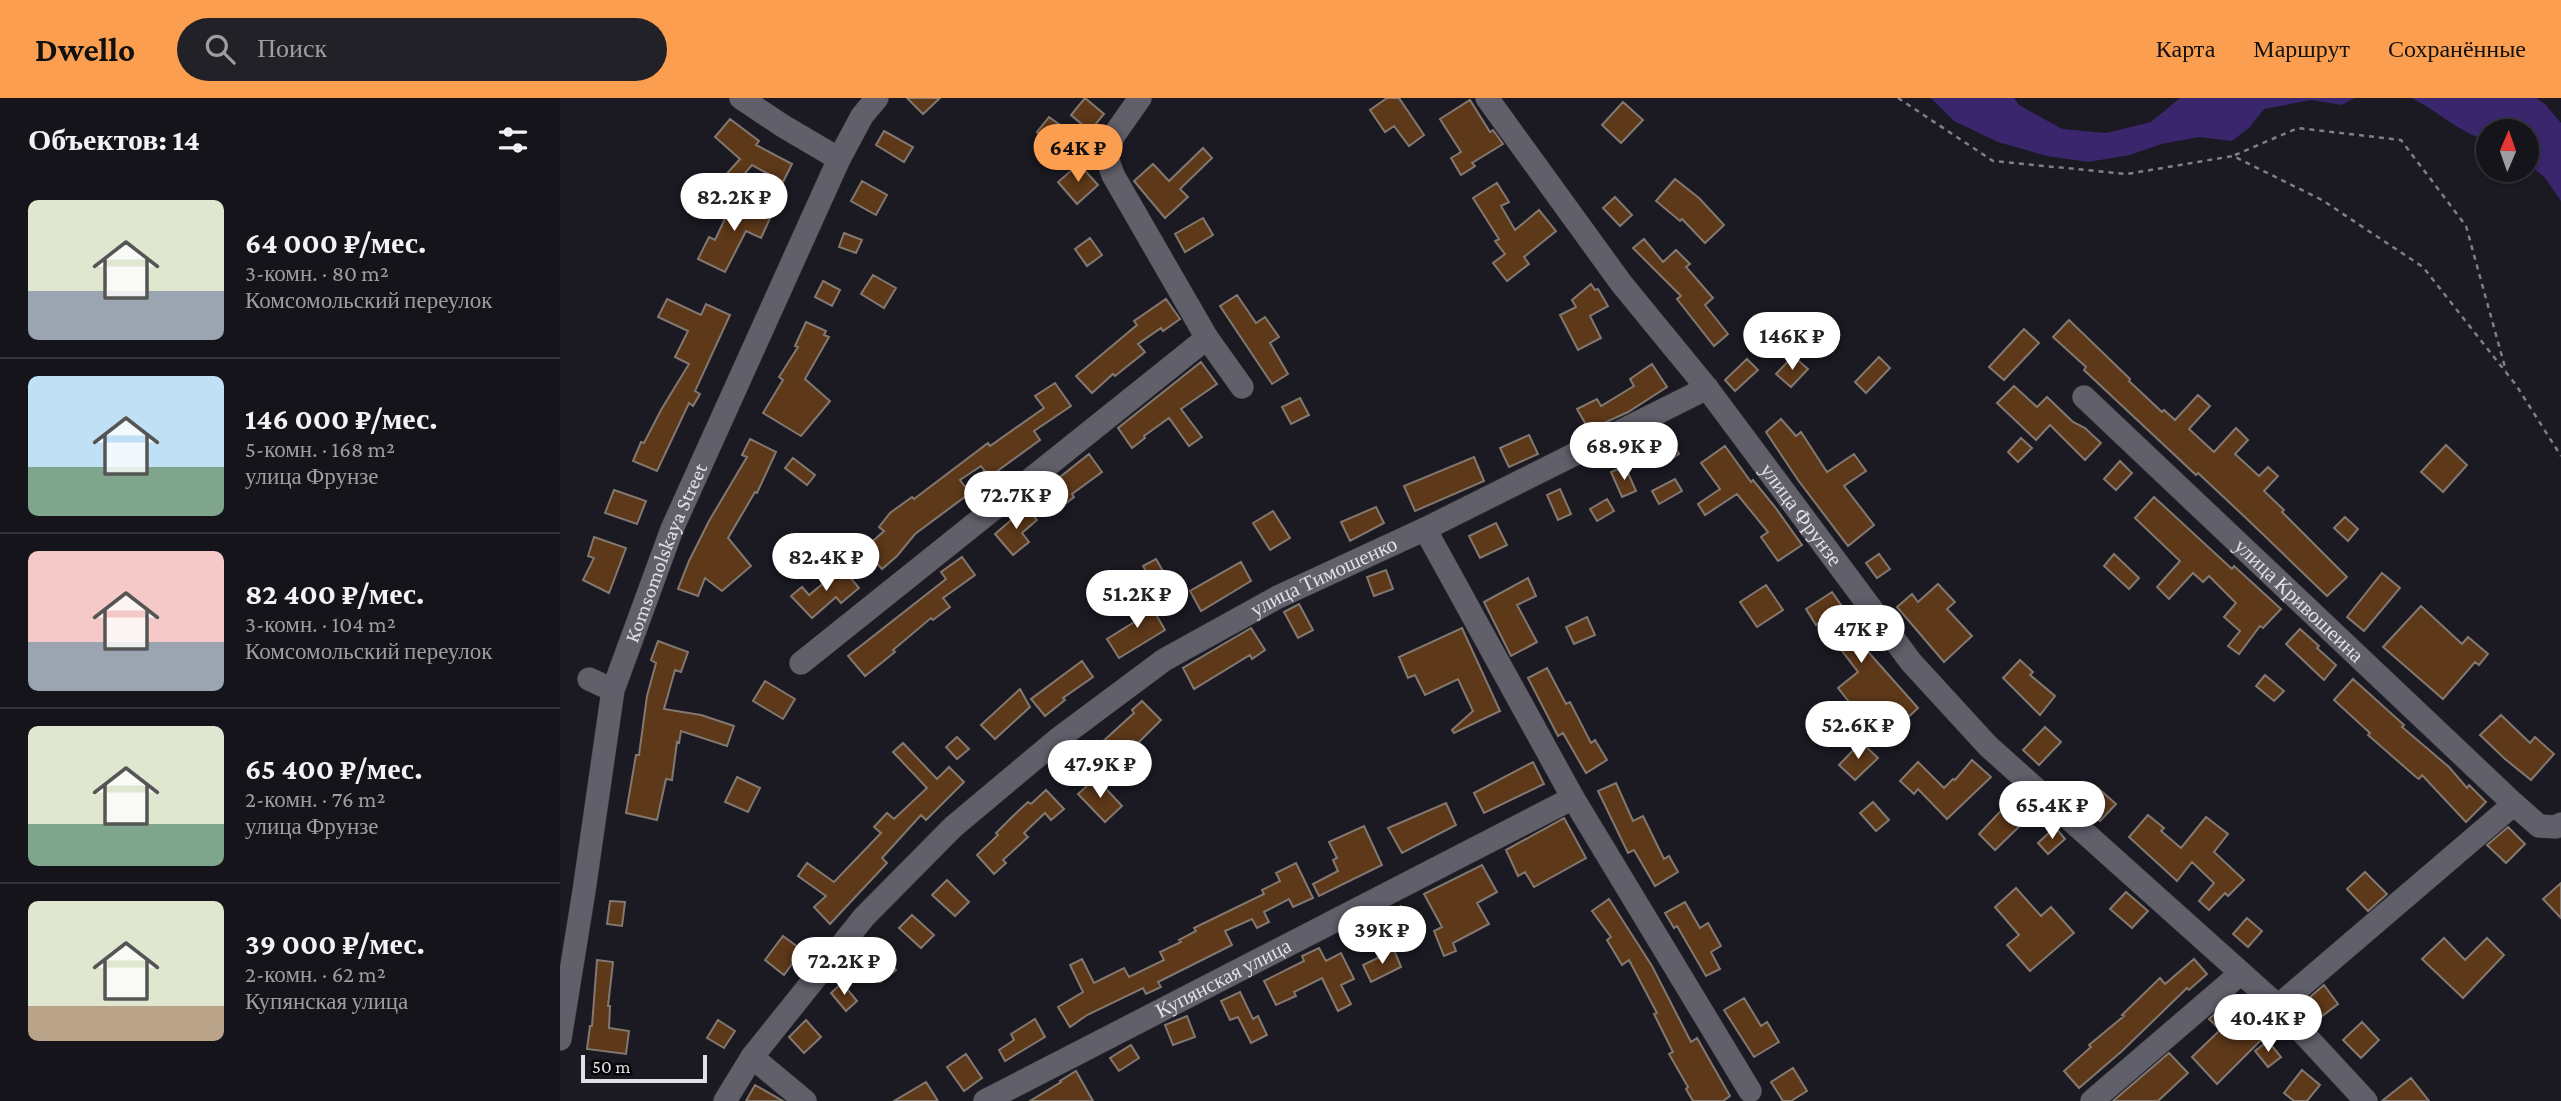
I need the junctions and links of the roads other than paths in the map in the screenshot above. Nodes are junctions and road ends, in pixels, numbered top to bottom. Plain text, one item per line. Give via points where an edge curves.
1 (741, 98) edge
2 (877, 98) edge
3 (1140, 98) edge
4 (1487, 98) edge
5 (839, 159) junction
6 (1207, 338) junction
7 (1242, 387) dead end
8 (1707, 388) junction
9 (2084, 397) dead end
10 (1425, 529) junction
11 (801, 663) dead end
12 (589, 679) dead end
13 (613, 690) junction
14 (1573, 798) junction
15 (2514, 804) junction
16 (2561, 824) edge
17 (2241, 973) junction
18 (2278, 1006) junction
19 (560, 1036) edge
20 (752, 1057) junction
21 (1750, 1091) dead end
22 (725, 1101) edge
23 (805, 1101) edge
24 (985, 1101) edge
25 (2092, 1101) edge
26 (2366, 1101) edge

1 - 5 street
2 - 5 street, Komsomolskaya Street
3 - 6 street via 1106,155 1113,175
4 - 8 street, улица Фрунзе via 1621,283
5 - 13 street, Komsomolskaya Street via 671,529
6 - 7 street
6 - 11 street
8 - 10 street, улица Тимошенко
8 - 17 street, улица Фрунзе via 1919,672 1987,746
9 - 15 street, улица Кривошеина
10 - 14 street
10 - 20 street, улица Тимошенко via 1278,597 1164,660 1058,739 953,827 864,917
12 - 13 street
13 - 19 street, Komsomolskaya Street via 596,734 584,891
14 - 21 street
14 - 24 street, Купянская улица
15 - 16 street, улица Кривошеина via 2539,826
15 - 18 street
17 - 18 street, улица Фрунзе
17 - 25 street
18 - 26 street, улица Фрунзе
20 - 22 street, улица Тимошенко
20 - 23 street

